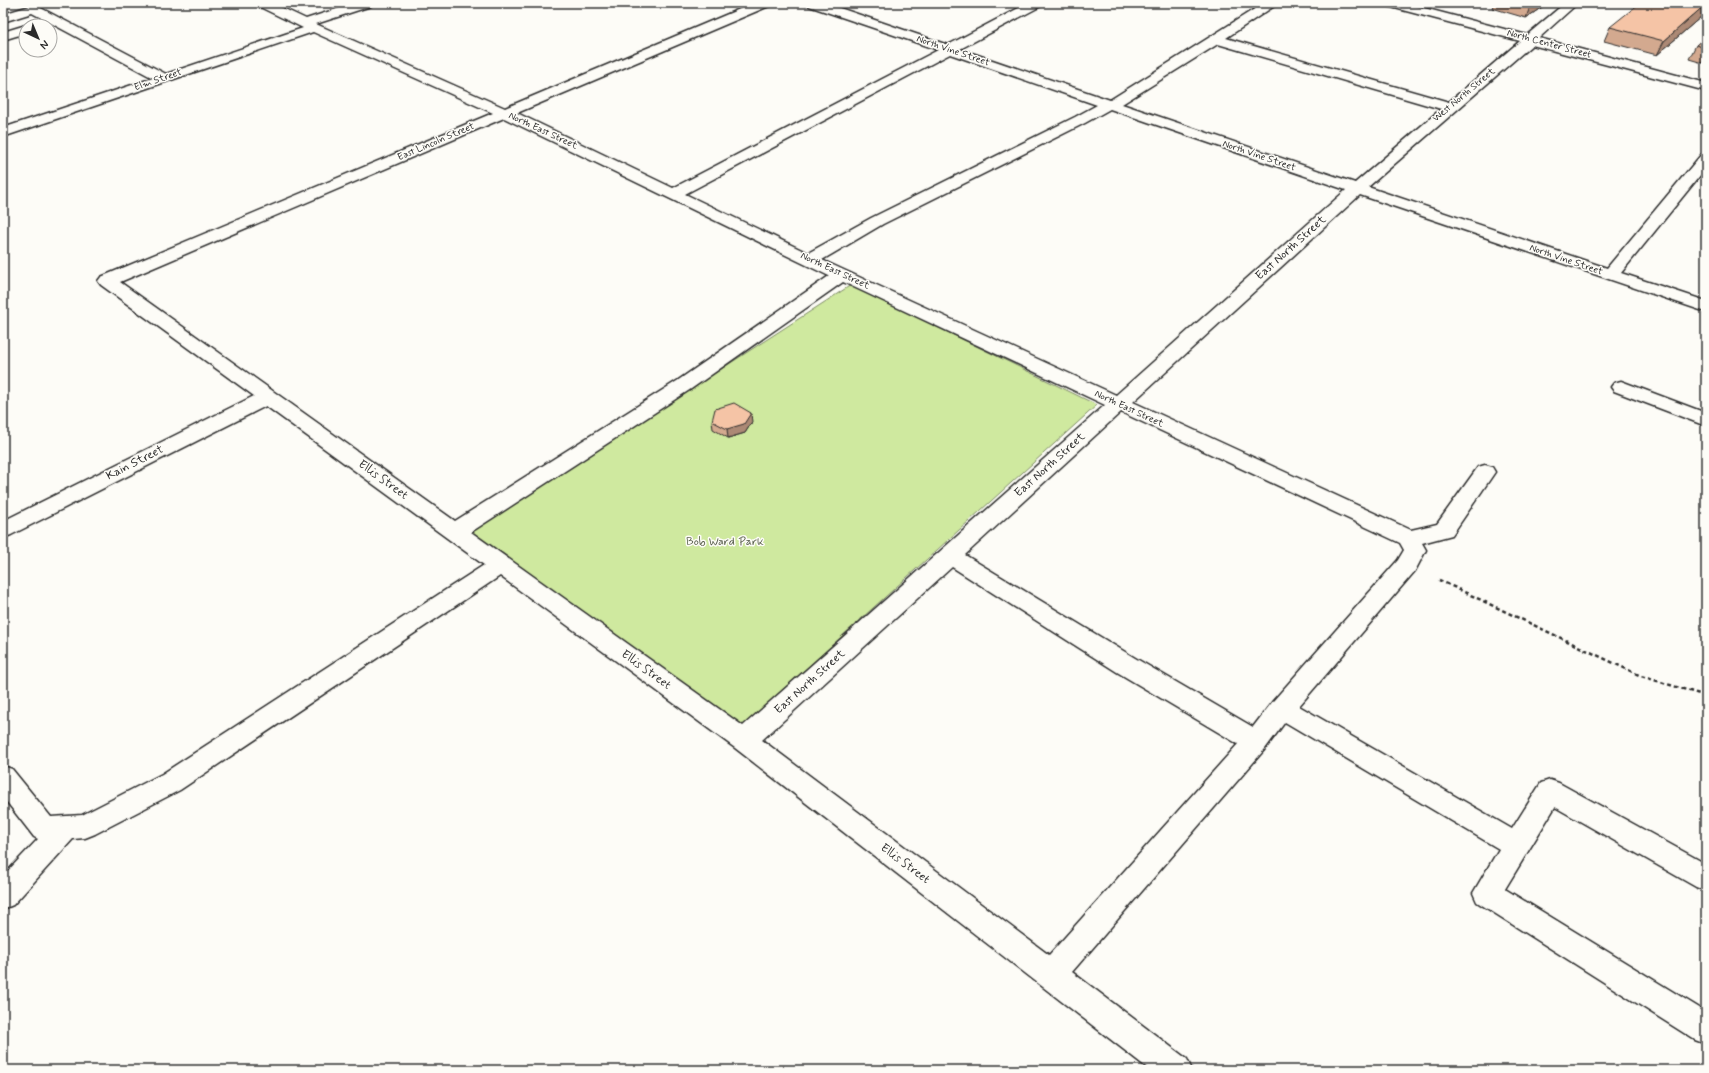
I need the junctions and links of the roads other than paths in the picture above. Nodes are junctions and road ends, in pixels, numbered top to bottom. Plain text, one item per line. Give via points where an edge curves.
1 (262, 3) edge
2 (367, 3) edge
3 (765, 3) edge
4 (813, 3) edge
5 (1037, 3) edge
6 (1273, 3) edge
7 (1391, 3) edge
8 (1572, 3) edge
9 (3, 18) edge
10 (50, 18) edge
11 (58, 22) edge
12 (309, 26) junction
13 (18, 31) edge
14 (3, 36) edge
15 (1216, 39) junction
16 (1530, 39) junction
17 (948, 49) junction
18 (164, 78) junction
19 (1706, 87) edge
20 (1109, 104) junction
21 (1450, 107) junction
22 (505, 113) junction
23 (3, 133) edge
24 (1706, 158) edge
25 (1357, 189) junction
26 (675, 193) junction
27 (809, 260) junction
28 (842, 275) junction
29 (1610, 275) junction
30 (107, 281) joint
31 (1706, 307) edge
32 (1621, 387) dead end
33 (268, 397) junction
34 (1118, 404) junction
35 (1706, 420) edge
36 (1485, 472) dead end
37 (3, 530) edge
38 (455, 532) junction
39 (1409, 538) junction
40 (950, 555) junction
41 (500, 565) junction
42 (1282, 708) junction
43 (744, 741) junction
44 (1256, 742) junction
45 (3, 777) edge
46 (65, 828) junction
47 (1517, 846) junction
48 (1706, 878) edge
49 (3, 896) edge
50 (1051, 974) junction
51 (1706, 1029) edge
52 (1176, 1070) edge

1 - 12 street, North East Street
2 - 12 street, Elm Street
3 - 22 street, East Lincoln Street
4 - 17 street, North Vine Street
5 - 17 street
6 - 15 street
7 - 16 street, North Center Street
8 - 16 street, West North Street
9 - 10 street via 33,9
11 - 18 street
12 - 18 street, Elm Street
12 - 22 street, North East Street
13 - 14 street
15 - 20 street
15 - 21 street
16 - 19 street, North Center Street
16 - 21 street, West North Street
17 - 20 street, North Vine Street
17 - 26 street
18 - 23 street, Elm Street
20 - 25 street, North Vine Street
20 - 27 street via 877,221
21 - 25 street, West North Street
22 - 26 street, North East Street
22 - 30 street, East Lincoln Street
24 - 29 street
25 - 29 street, North Vine Street
25 - 34 street, East North Street
26 - 27 street, North East Street
27 - 28 street, North East Street
28 - 34 street, North East Street
28 - 38 street via 684,385
29 - 31 street, North Vine Street
30 - 33 street, Ellis Street
32 - 35 street
33 - 37 street, Kain Street
33 - 38 street, Ellis Street
34 - 39 street, North East Street
34 - 40 street, East North Street
36 - 39 street via 1444,530
38 - 41 street, Ellis Street
39 - 42 street via 1415,550 1407,565
40 - 43 street, East North Street
40 - 44 street via 1126,665
41 - 43 street, Ellis Street
41 - 46 street via 171,782 85,826
42 - 44 street
42 - 47 street
43 - 50 street, Ellis Street
44 - 50 street
45 - 46 street via 44,829
46 - 49 street
47 - 48 street via 1550,791
47 - 51 street via 1487,893
50 - 52 street, Ellis Street

